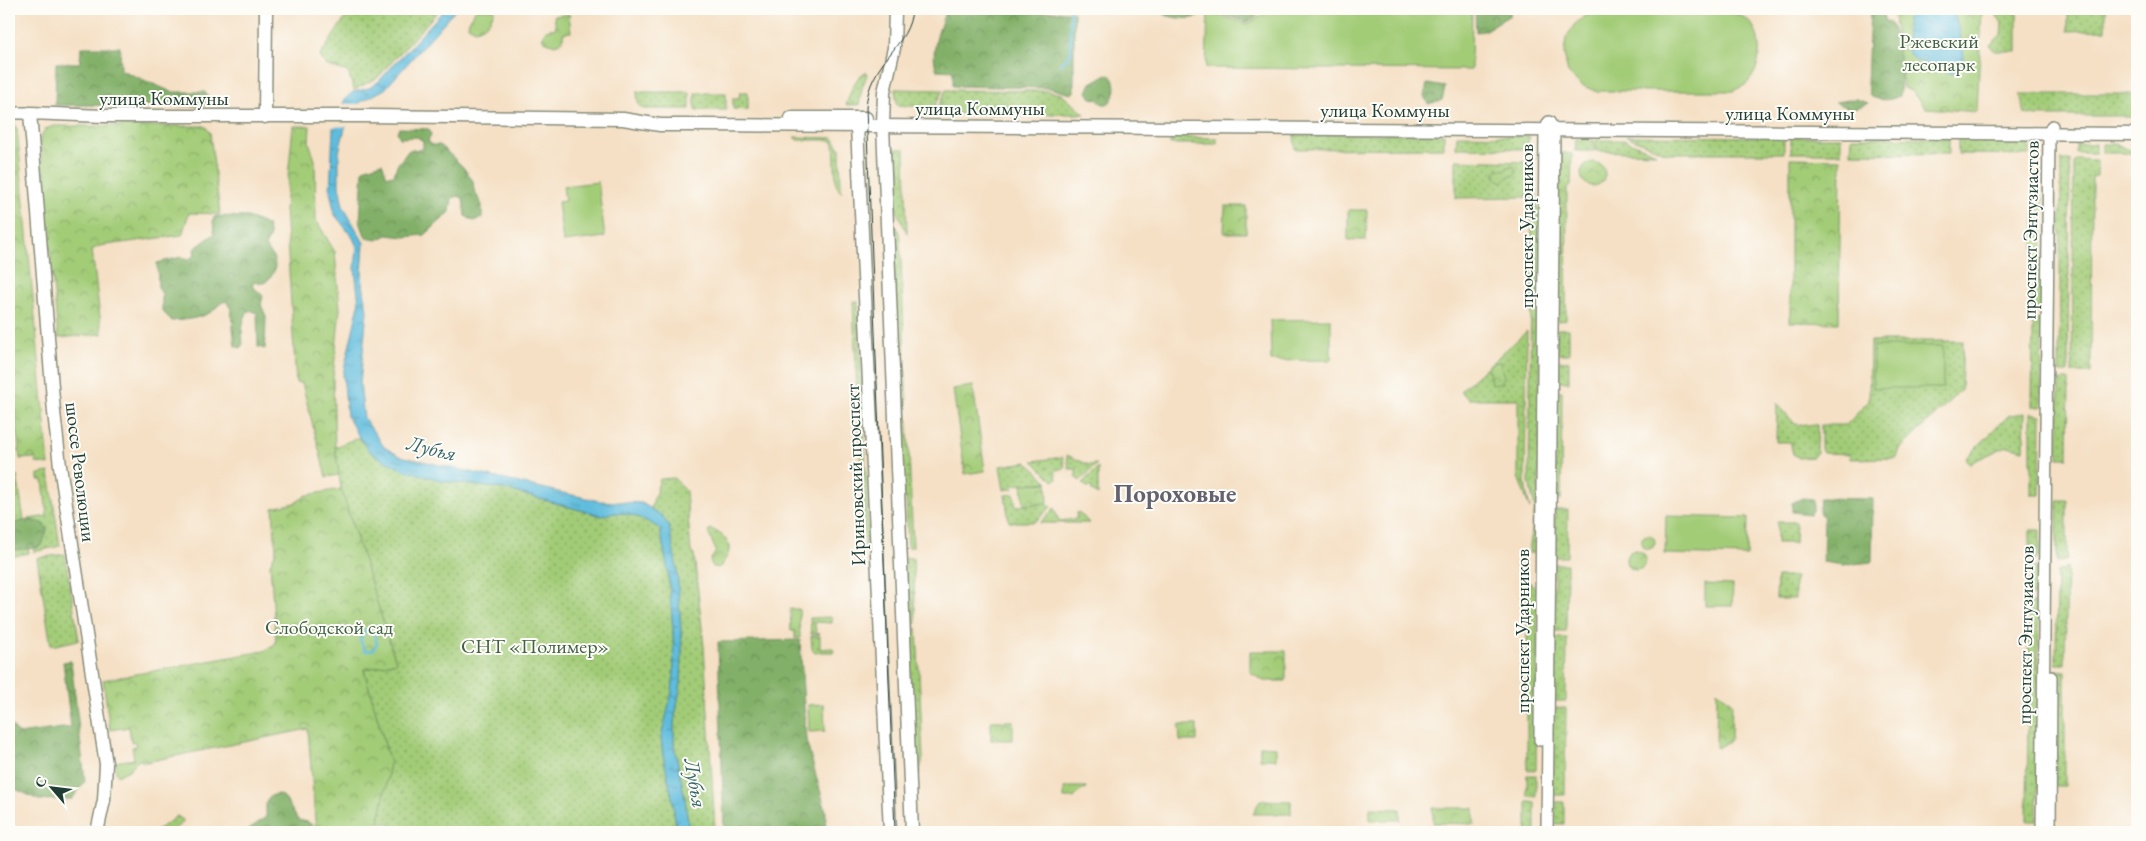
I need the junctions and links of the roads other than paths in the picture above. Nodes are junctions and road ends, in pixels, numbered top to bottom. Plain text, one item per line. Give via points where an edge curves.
1 (266, 9) edge
2 (895, 9) edge
3 (9, 113) edge
4 (30, 113) junction
5 (265, 117) junction
6 (861, 122) junction
7 (882, 122) junction
8 (2137, 126) edge
9 (1550, 127) junction
10 (2052, 131) junction
11 (2137, 134) edge
12 (97, 832) edge
13 (890, 832) edge
14 (912, 832) edge
15 (1539, 832) edge
16 (1547, 832) edge
17 (2042, 832) edge
18 (2050, 832) edge

1 - 5 main road
2 - 7 main road, Ириновский проспект via 894,48 884,92
3 - 4 street, улица Коммуны
4 - 5 main road, улица Коммуны
4 - 12 main road, шоссе Революции via 59,457 106,764 104,800
5 - 6 main road, улица Коммуны via 633,120 660,125
6 - 7 main road, улица Коммуны
6 - 13 main road, Ириновский проспект
7 - 9 main road, улица Коммуны
7 - 14 main road, Ириновский проспект
8 - 10 main road, улица Коммуны
9 - 10 main road, улица Коммуны
9 - 15 street, проспект Ударников
9 - 16 street, проспект Ударников
10 - 11 main road, улица Коммуны
10 - 17 street, проспект Энтузиастов
10 - 18 street, проспект Энтузиастов

